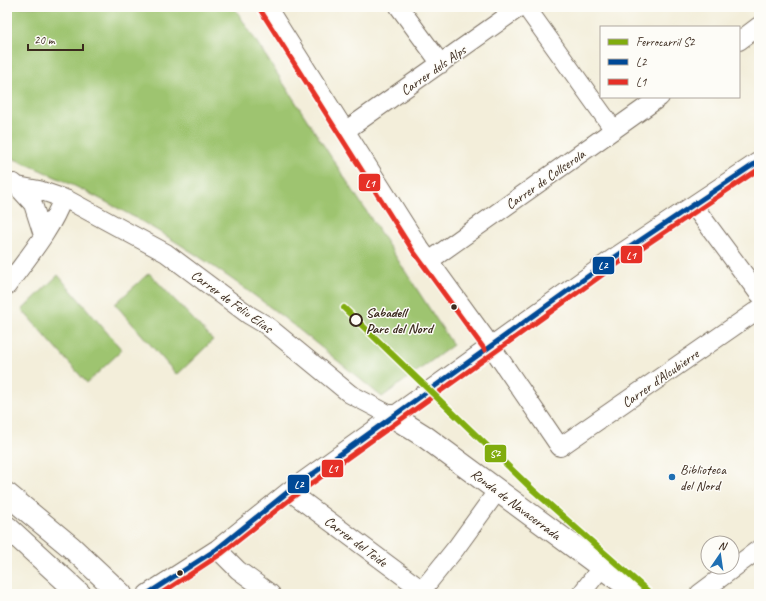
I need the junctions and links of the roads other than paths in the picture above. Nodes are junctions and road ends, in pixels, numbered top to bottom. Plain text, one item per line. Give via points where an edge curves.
1 (267, 7) edge
2 (399, 7) edge
3 (520, 7) edge
4 (526, 7) edge
5 (759, 26) edge
6 (740, 40) edge
7 (440, 64) junction
8 (659, 98) edge
9 (614, 130) junction
10 (345, 131) junction
11 (759, 162) edge
12 (10, 182) edge
13 (63, 198) junction
14 (693, 205) junction
15 (44, 235) junction
16 (429, 261) junction
17 (7, 286) edge
18 (759, 294) edge
19 (759, 309) edge
20 (491, 346) junction
21 (392, 416) junction
22 (498, 490) junction
23 (289, 491) junction
24 (7, 494) edge
25 (7, 527) edge
26 (217, 549) junction
27 (759, 549) edge
28 (601, 568) junction
29 (421, 592) edge
30 (80, 594) edge
31 (121, 594) edge
32 (147, 594) edge
33 (271, 594) edge
34 (581, 594) edge
35 (638, 594) edge
36 (699, 594) edge

1 - 10 street
2 - 7 street
3 - 7 street, Carrer dels Alps
4 - 9 street
5 - 6 street
7 - 10 street, Carrer dels Alps
8 - 9 street, Carrer de Collserola
9 - 16 street, Carrer de Collserola
10 - 16 street
11 - 14 street
12 - 13 street, Carrer de Feliu Elias
12 - 15 street via 33,204
13 - 15 street
13 - 21 street, Carrer de Feliu Elias via 166,252 266,325 350,394
14 - 18 street
14 - 20 street via 612,259
15 - 17 street
16 - 20 street
19 - 20 street, Carrer d'Alcubierre via 560,447
20 - 21 street
21 - 22 street, Ronda de Navacerrada
21 - 23 street
22 - 28 street, Ronda de Navacerrada
22 - 29 street
23 - 26 street
23 - 29 street, Carrer del Teide
24 - 31 street
25 - 30 street
26 - 32 street
26 - 33 street via 238,570
27 - 36 street
28 - 34 street
28 - 35 street, Ronda de Navacerrada

